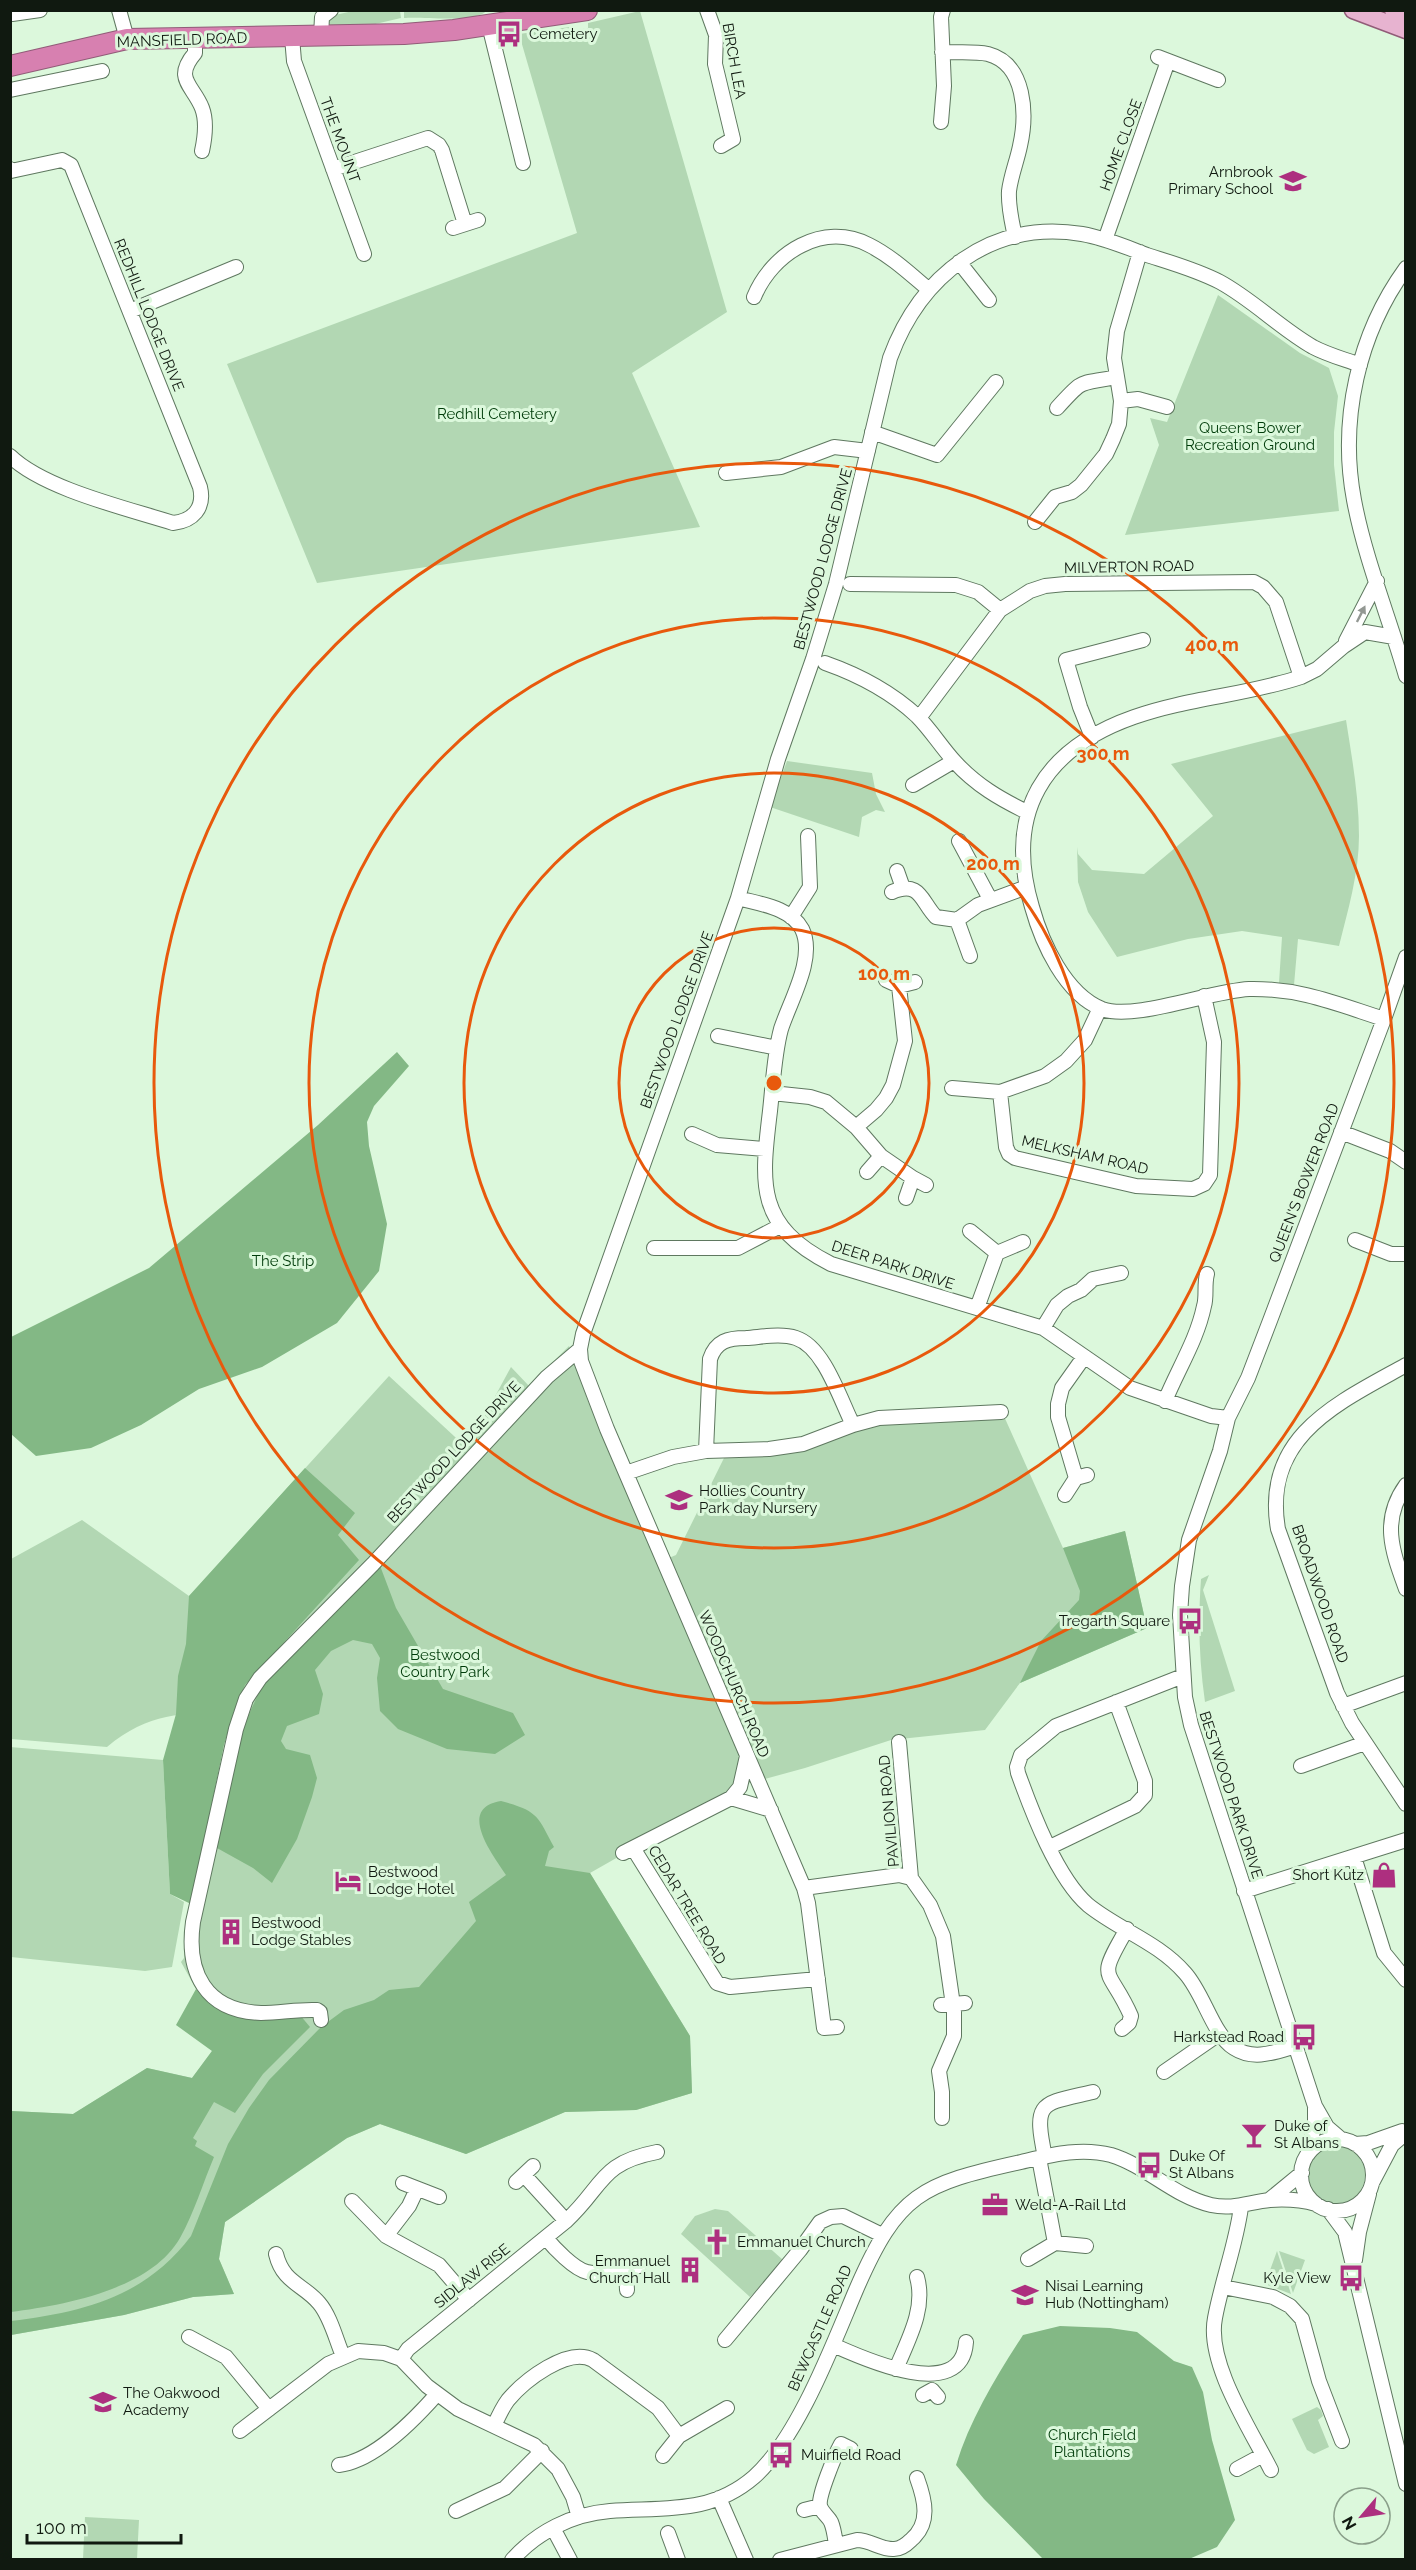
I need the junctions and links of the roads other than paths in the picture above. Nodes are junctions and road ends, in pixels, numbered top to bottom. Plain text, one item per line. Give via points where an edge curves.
1 (40, 10) edge
2 (119, 10) edge
3 (331, 10) edge
4 (587, 10) edge
5 (707, 10) edge
6 (943, 10) edge
7 (1353, 10) edge
8 (1394, 10) edge
9 (12, 14) dead end
10 (1406, 15) edge
11 (492, 20) edge
12 (1406, 30) edge
13 (321, 36) junction
14 (195, 37) junction
15 (292, 37) junction
16 (127, 39) junction
17 (942, 52) junction
18 (10, 66) edge
19 (102, 71) dead end
20 (1218, 80) dead end
21 (10, 90) edge
22 (941, 122) dead end
23 (721, 146) dead end
24 (202, 151) dead end
25 (523, 163) dead end
26 (11, 170) edge
27 (333, 170) junction
28 (465, 224) dead end
29 (1015, 237) junction
30 (1105, 240) junction
31 (1140, 252) junction
32 (364, 254) dead end
33 (958, 262) junction
34 (236, 267) dead end
35 (1406, 268) edge
36 (928, 289) junction
37 (754, 297) dead end
38 (989, 300) dead end
39 (130, 311) junction
40 (1360, 364) junction
41 (1116, 377) junction
42 (996, 382) dead end
43 (1121, 401) junction
44 (1167, 407) dead end
45 (1057, 408) dead end
46 (872, 432) junction
47 (868, 451) junction
48 (10, 456) edge
49 (734, 476) dead end
50 (1035, 522) dead end
51 (1377, 581) junction
52 (850, 584) dead end
53 (1000, 610) junction
54 (1395, 637) junction
55 (1143, 640) dead end
56 (1344, 646) junction
57 (825, 663) dead end
58 (1406, 676) edge
59 (1301, 677) junction
60 (919, 718) junction
61 (1092, 737) junction
62 (954, 761) junction
63 (917, 777) dead end
64 (1027, 812) junction
65 (808, 836) dead end
66 (959, 851) dead end
67 (897, 871) dead end
68 (1027, 887) junction
69 (738, 898) junction
70 (990, 899) junction
71 (791, 917) junction
72 (957, 920) junction
73 (970, 956) dead end
74 (1405, 963) edge
75 (915, 982) dead end
76 (1204, 996) junction
77 (1100, 1008) junction
78 (1384, 1019) junction
79 (717, 1036) dead end
80 (732, 1040) junction
81 (777, 1048) junction
82 (728, 1054) dead end
83 (952, 1088) dead end
84 (1000, 1092) junction
85 (772, 1093) junction
86 (856, 1127) junction
87 (1341, 1132) junction
88 (692, 1134) dead end
89 (765, 1149) junction
90 (881, 1156) junction
91 (1406, 1162) edge
92 (867, 1172) dead end
93 (906, 1198) dead end
94 (780, 1226) junction
95 (970, 1231) dead end
96 (1355, 1240) dead end
97 (1023, 1242) dead end
98 (654, 1248) dead end
99 (997, 1253) junction
100 (1391, 1254) junction
101 (1406, 1254) edge
102 (1387, 1268) dead end
103 (1121, 1273) dead end
104 (1207, 1274) dead end
105 (977, 1308) junction
106 (1043, 1328) junction
107 (580, 1349) junction
108 (1084, 1357) junction
109 (1405, 1367) edge
110 (1164, 1401) junction
111 (1001, 1412) dead end
112 (1228, 1418) junction
113 (853, 1425) junction
114 (706, 1451) junction
115 (626, 1473) junction
116 (1406, 1485) edge
117 (1065, 1495) dead end
118 (1406, 1589) edge
119 (1183, 1676) junction
120 (1406, 1683) edge
121 (1116, 1702) junction
122 (1343, 1706) junction
123 (900, 1742) dead end
124 (1365, 1743) junction
125 (747, 1755) junction
126 (1310, 1767) dead end
127 (731, 1798) junction
128 (1406, 1804) edge
129 (771, 1810) junction
130 (1406, 1840) edge
131 (1050, 1847) junction
132 (1353, 1857) junction
133 (911, 1878) junction
134 (804, 1888) junction
135 (1244, 1891) junction
136 (1127, 1929) junction
137 (818, 1979) junction
138 (1406, 1980) edge
139 (321, 2020) dead end
140 (837, 2027) dead end
141 (1122, 2029) dead end
142 (1219, 2034) junction
143 (1296, 2046) junction
144 (1164, 2072) dead end
145 (1083, 2090) dead end
146 (1315, 2106) junction
147 (929, 2125) dead end
148 (1406, 2131) edge
149 (1341, 2139) junction
150 (1355, 2144) junction
151 (1307, 2156) junction
152 (1042, 2157) junction
153 (650, 2158) dead end
154 (1302, 2172) junction
155 (525, 2174) dead end
156 (403, 2183) dead end
157 (1371, 2187) junction
158 (417, 2189) junction
159 (439, 2197) dead end
160 (1269, 2200) junction
161 (1242, 2207) junction
162 (1322, 2207) junction
163 (354, 2210) dead end
164 (566, 2221) junction
165 (882, 2235) junction
166 (386, 2236) junction
167 (546, 2238) junction
168 (1055, 2243) junction
169 (1086, 2246) dead end
170 (1028, 2259) dead end
171 (275, 2264) dead end
172 (1354, 2265) junction
173 (639, 2266) dead end
174 (626, 2270) junction
175 (923, 2283) dead end
176 (1223, 2287) junction
177 (627, 2290) dead end
178 (469, 2300) junction
179 (734, 2337) dead end
180 (833, 2344) junction
181 (343, 2356) junction
182 (194, 2357) dead end
183 (979, 2358) dead end
184 (400, 2359) junction
185 (896, 2369) junction
186 (930, 2373) junction
187 (437, 2394) junction
188 (931, 2394) dead end
189 (269, 2409) junction
190 (721, 2417) dead end
191 (494, 2426) junction
192 (240, 2431) dead end
193 (679, 2436) junction
194 (1342, 2441) dead end
195 (852, 2449) dead end
196 (542, 2451) junction
197 (1263, 2455) junction
198 (663, 2456) dead end
199 (348, 2467) dead end
200 (1238, 2469) dead end
201 (1271, 2470) dead end
202 (917, 2478) dead end
203 (1406, 2484) edge
204 (719, 2498) junction
205 (820, 2506) junction
206 (804, 2510) dead end
207 (456, 2511) dead end
208 (579, 2517) junction
209 (553, 2528) junction
210 (676, 2538) dead end
211 (836, 2545) junction
212 (893, 2554) edge
213 (512, 2559) edge
214 (570, 2559) edge
215 (678, 2559) edge
216 (746, 2559) edge
217 (780, 2559) edge

1 - 9 street
2 - 16 street
3 - 13 street via 322,17
4 - 11 highway, MANSFIELD ROAD
5 - 23 street, BIRCH LEA via 716,35 715,64 734,139
6 - 17 street
7 - 12 main road
8 - 10 main road
11 - 13 highway, MANSFIELD ROAD via 404,34
11 - 25 street
13 - 15 highway, MANSFIELD ROAD
14 - 15 highway, MANSFIELD ROAD
14 - 16 highway, MANSFIELD ROAD
14 - 24 street via 195,53 184,74 202,108 206,134
15 - 27 street, THE MOUNT via 294,61
16 - 18 highway, MANSFIELD ROAD
17 - 22 street
17 - 29 street via 988,54 1013,70 1020,84 1021,139 1009,199
19 - 21 street
20 - 30 street, HOME CLOSE via 1163,59
26 - 39 street, REDHILL LODGE DRIVE via 56,160 71,165
27 - 28 street via 428,138 442,150
27 - 32 street, THE MOUNT
29 - 30 street, BESTWOOD LODGE DRIVE via 1058,232
29 - 33 street, BESTWOOD LODGE DRIVE
30 - 31 street, BESTWOOD LODGE DRIVE
31 - 40 street, BESTWOOD LODGE DRIVE via 1217,281 1312,346
31 - 41 street via 1117,332
33 - 36 street, BESTWOOD LODGE DRIVE
33 - 38 street
34 - 39 street
35 - 40 street via 1376,319
36 - 37 street via 894,260 867,244 841,238 819,239 800,244 783,256 760,283
36 - 46 street, BESTWOOD LODGE DRIVE via 896,341
39 - 48 street, REDHILL LODGE DRIVE via 202,495 201,505 190,519 173,523 45,480
40 - 51 street via 1351,412 1350,463 1358,516
41 - 43 street
41 - 45 street via 1079,383
42 - 46 street via 937,455
43 - 44 street via 1138,399
43 - 50 street via 1119,424 1106,454 1082,485 1055,497
46 - 47 street, BESTWOOD LODGE DRIVE
47 - 49 street via 834,447 787,465
47 - 69 street, BESTWOOD LODGE DRIVE via 836,584 812,665 777,759
51 - 54 street
56 -> 51 street
52 - 53 street via 956,585 978,592
53 - 59 street, MILVERTON ROAD via 1030,591 1055,585 1254,582 1276,602
53 - 60 street, MILVERTON ROAD
54 - 56 street via 1365,632
54 - 58 street
55 - 61 street via 1066,660
56 - 59 street
57 - 60 street via 867,679
59 - 61 street via 1150,712
60 - 62 street
61 - 64 street via 1052,769
62 - 63 street
62 - 64 street via 985,789
64 - 68 street via 1022,846
65 - 71 street via 802,858 810,886
66 - 70 street
67 - 72 street via 898,890 917,892 936,917
68 - 70 street
68 - 77 street via 1038,927 1059,967 1084,998
69 - 71 street
69 - 107 street, BESTWOOD LODGE DRIVE via 582,1334
70 - 72 street
71 - 81 street, DEER PARK DRIVE via 802,930 807,952
72 - 73 street
74 - 78 street, QUEEN'S BOWER ROAD
75 - 86 street via 893,983 905,1041 899,1087
76 - 77 street via 1129,1012
76 - 78 street via 1246,989 1287,990
76 - 84 street, MELKSHAM ROAD via 1214,1042 1210,1175 1204,1184 1193,1189 1136,1186 1015,1158 1006,1147
77 - 84 street via 1085,1040 1066,1061 1045,1076
78 - 87 street, QUEEN'S BOWER ROAD
79 - 80 street
80 - 81 street
80 - 82 street
81 - 85 street, DEER PARK DRIVE
83 - 84 street
85 - 86 street via 826,1102
85 - 89 street, DEER PARK DRIVE
86 - 90 street
87 - 91 street
87 - 112 street, QUEEN'S BOWER ROAD via 1248,1378
88 - 89 street via 717,1145
89 - 94 street, DEER PARK DRIVE via 768,1203
90 - 92 street
90 - 93 street via 920,1181
94 - 98 street via 738,1248 683,1254
94 - 105 street, DEER PARK DRIVE via 793,1241 831,1264
95 - 99 street
96 - 100 street
97 - 99 street
99 - 105 street
100 - 101 street
100 - 102 street
103 - 106 street via 1090,1273 1081,1290 1057,1305
104 - 110 street via 1198,1288 1205,1303 1192,1345
105 - 106 street, DEER PARK DRIVE
106 - 108 street, DEER PARK DRIVE
107 - 115 street, WOODCHURCH ROAD via 591,1389
107 - 139 street, BESTWOOD LODGE DRIVE via 547,1377 373,1564 260,1678 246,1699 199,1889 191,1936 192,1964 208,1991 229,2007 258,2013 317,2010
108 - 110 street, DEER PARK DRIVE via 1130,1388
108 - 117 street via 1062,1388 1058,1404 1058,1417 1081,1476
109 - 122 street, BROADWOOD ROAD via 1341,1401 1313,1422 1294,1444 1277,1492 1278,1529
110 - 112 street, DEER PARK DRIVE
111 - 113 street via 899,1416
112 - 119 street, BESTWOOD PARK DRIVE via 1185,1561 1180,1615
113 - 114 street via 803,1444
113 - 114 street via 819,1356 808,1344 786,1336 735,1338 714,1347 710,1359
114 - 115 street via 672,1457
115 - 125 street, WOODCHURCH ROAD
116 - 118 street via 1397,1501 1390,1535
119 - 121 street
119 - 135 street, BESTWOOD PARK DRIVE via 1191,1725
120 - 122 street
121 - 131 street via 1145,1781 1145,1795 1135,1806
121 - 131 street via 1056,1725 1018,1760 1020,1781
122 - 124 street, BROADWOOD ROAD
123 - 133 street, PAVILION ROAD
124 - 126 street
124 - 128 street, BROADWOOD ROAD
125 - 127 street via 740,1787
125 - 129 street, WOODCHURCH ROAD
127 - 129 street
127 - 137 street, CEDAR TREE ROAD via 628,1851 717,1983 730,1987
129 - 134 street, WOODCHURCH ROAD
130 - 132 street
131 - 136 street via 1065,1877 1082,1898
132 - 135 street
132 - 138 street via 1384,1953
133 - 134 street, PAVILION ROAD via 899,1875
133 - 147 street, PAVILION ROAD via 930,1905 943,1936 953,2004 954,2036 939,2071 946,2119
134 - 137 street, WOODCHURCH ROAD
135 - 143 street, BESTWOOD PARK DRIVE
136 - 141 street via 1107,1968 1131,2016
136 - 142 street via 1185,1972 1206,2004
137 - 140 street, WOODCHURCH ROAD via 824,2028
142 - 143 street via 1234,2049 1251,2055
142 - 144 street
143 - 146 street, BESTWOOD PARK DRIVE
145 - 152 street via 1052,2102 1041,2111
146 - 149 street, BESTWOOD PARK DRIVE via 1327,2127
146 - 151 street, BESTWOOD PARK DRIVE
148 - 150 street
148 - 157 street via 1392,2145
149 - 150 street
149 - 151 street via 1322,2143
150 - 157 street via 1372,2165
151 - 154 street
152 - 161 street, BEWCASTLE ROAD via 1084,2151 1103,2153 1136,2166 1196,2201
152 - 165 street, BEWCASTLE ROAD via 958,2176 935,2186 902,2210
152 - 168 street
153 - 164 street, SIDLAW RISE via 625,2161 610,2170
154 - 160 street, BEWCASTLE ROAD
154 - 162 street via 1305,2190
155 - 164 street
156 - 158 street
157 - 162 street via 1356,2206 1337,2211
157 - 172 street
158 - 159 street
158 - 166 street
160 - 161 street, BEWCASTLE ROAD
160 - 162 street, BEWCASTLE ROAD
161 - 176 street
162 - 172 street via 1345,2232
163 - 166 street
164 - 167 street, SIDLAW RISE
165 - 179 street via 843,2216 820,2222
165 - 180 street, BEWCASTLE ROAD
166 - 178 street via 440,2265
167 - 174 street via 585,2272
167 - 178 street, SIDLAW RISE
168 - 169 street
168 - 170 street
171 - 181 street via 320,2305
172 - 203 street
173 - 174 street
174 - 177 street
175 - 185 street via 916,2318
176 - 194 street via 1273,2297 1290,2306 1302,2319 1319,2381
176 - 197 street via 1215,2319 1217,2355
178 - 184 street, SIDLAW RISE
180 - 185 street
180 - 204 street, BEWCASTLE ROAD via 793,2425 772,2457 753,2478
181 - 184 street via 367,2350
181 - 189 street
182 - 189 street via 195,2341 226,2357
183 - 186 street via 965,2348 955,2366
184 - 187 street
185 - 186 street
186 - 188 street
187 - 191 street
187 - 199 street via 389,2439
189 - 192 street
190 - 193 street
191 - 193 street via 518,2390 561,2359 583,2355 658,2408
191 - 196 street via 524,2438
193 - 198 street
195 - 205 street via 840,2444
196 - 207 street via 505,2488 467,2500
196 - 208 street via 564,2478
197 - 200 street
197 - 201 street
202 - 212 street via 931,2500 918,2533
204 - 208 street, BEWCASTLE ROAD via 677,2510 609,2511
204 - 216 street
205 - 206 street
205 - 211 street via 831,2523
208 - 209 street, BEWCASTLE ROAD
209 - 213 street, BEWCASTLE ROAD
209 - 214 street
210 - 215 street
211 - 212 street via 865,2540
211 - 217 street

